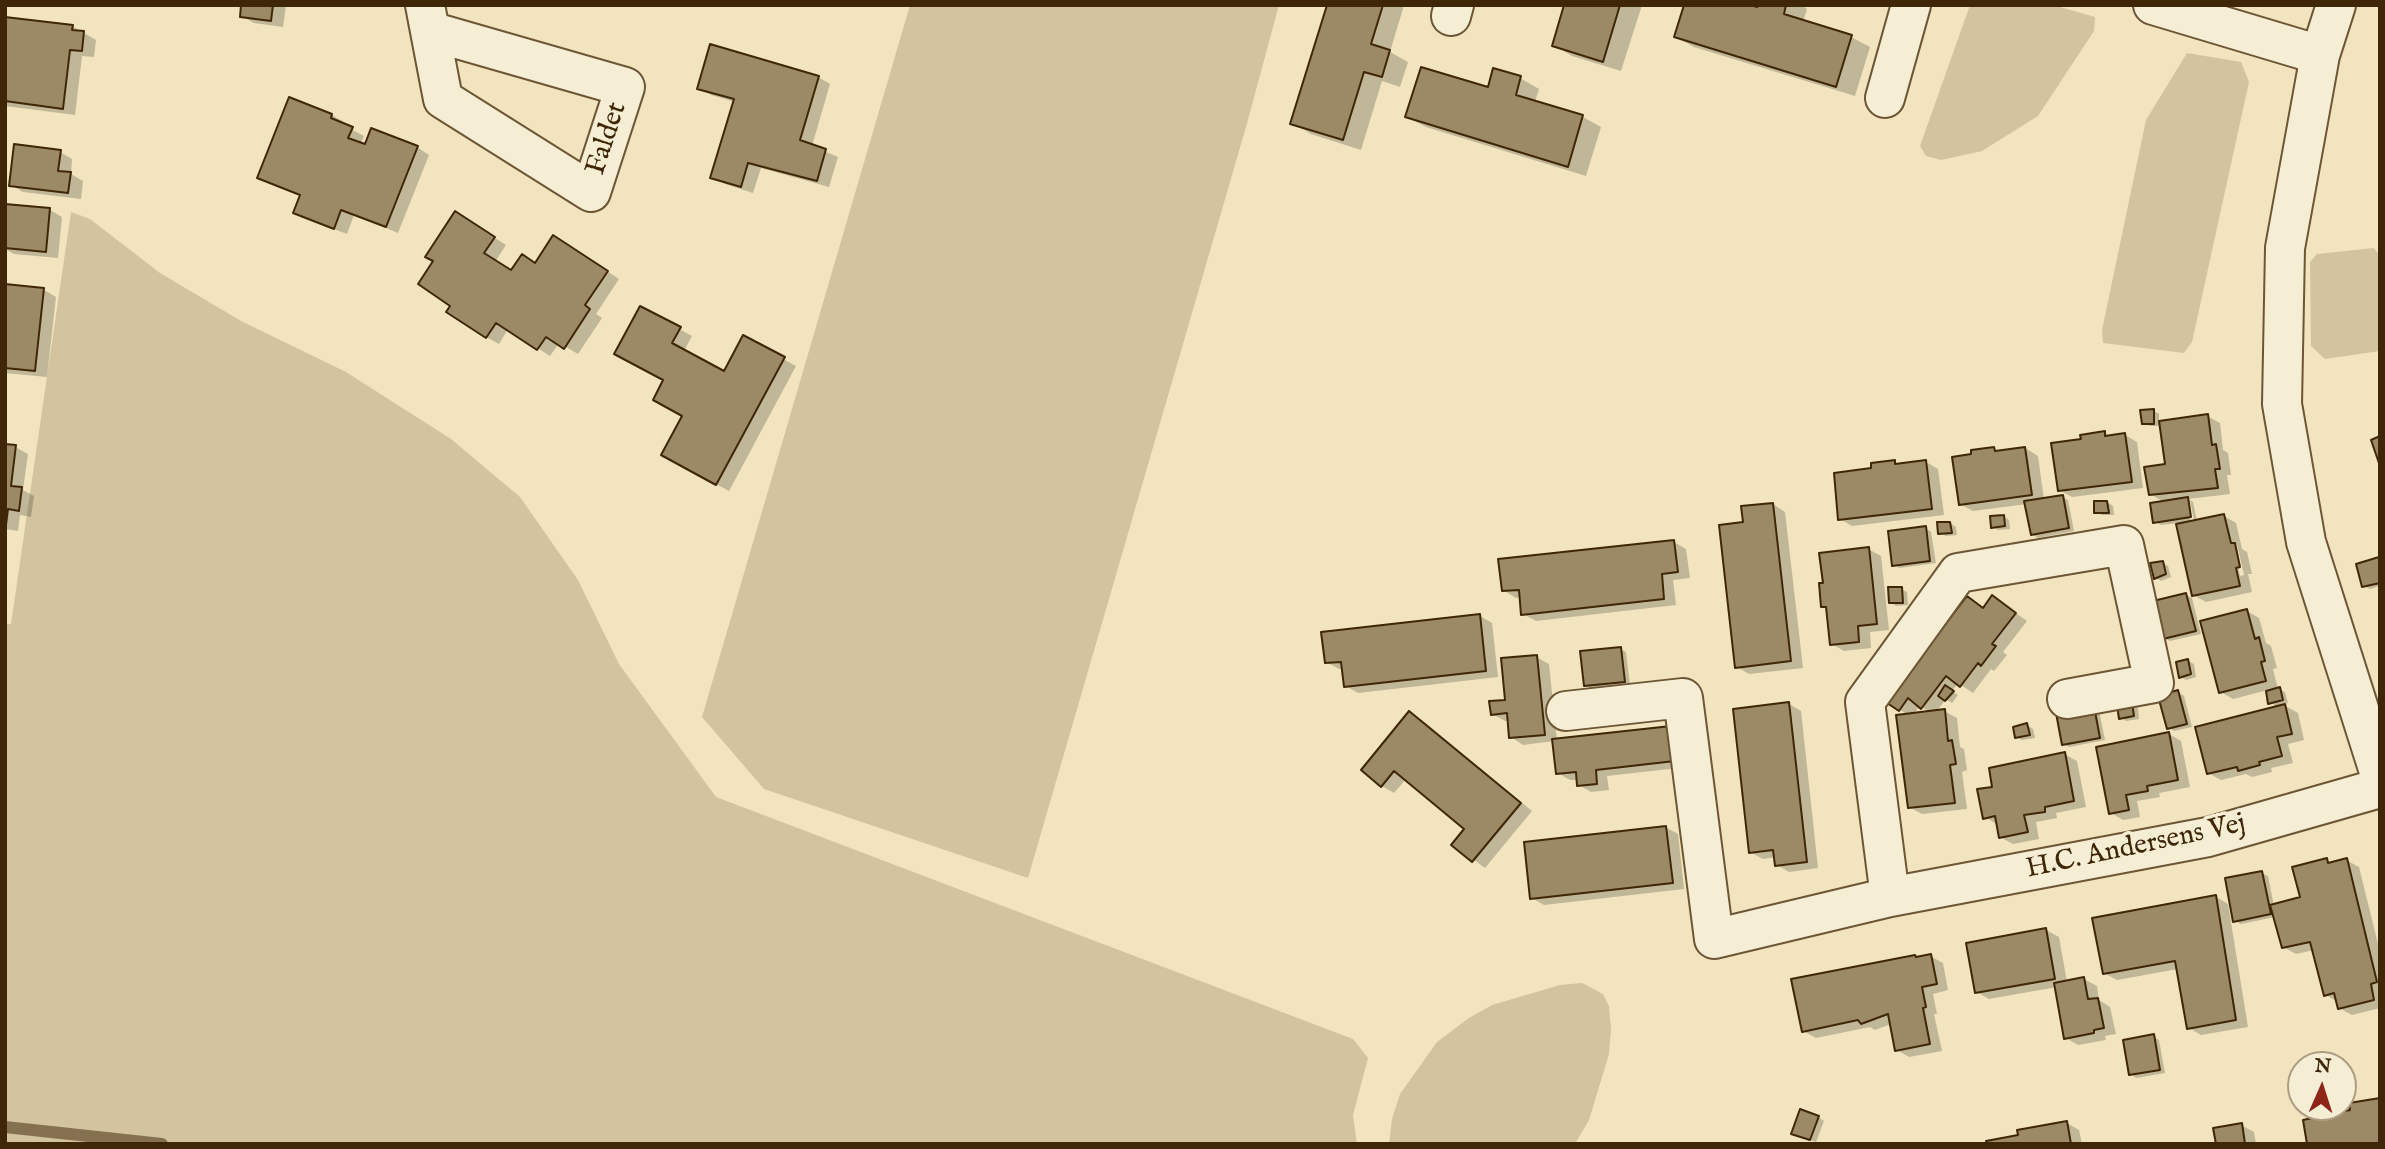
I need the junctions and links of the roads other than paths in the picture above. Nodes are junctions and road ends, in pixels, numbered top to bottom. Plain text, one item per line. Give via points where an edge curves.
1 (1911, 5) edge
2 (2153, 5) edge
3 (2336, 5) edge
4 (427, 18) edge
5 (2320, 55) junction
6 (1885, 97) dead end
7 (2067, 699) dead end
8 (1566, 711) dead end
9 (2380, 775) edge
10 (2380, 788) edge
11 (1890, 897) junction

1 - 6 street
2 - 5 street
3 - 5 street
4 - 4 street, Faldet via 443,100 591,192 625,87
5 - 9 street via 2285,248 2282,404 2306,542
7 - 11 street via 2154,683 2123,545 1958,573 1865,702
8 - 11 street, H.C. Andersens Vej via 1683,698 1714,939
10 - 11 street, H.C. Andersens Vej via 2208,837

